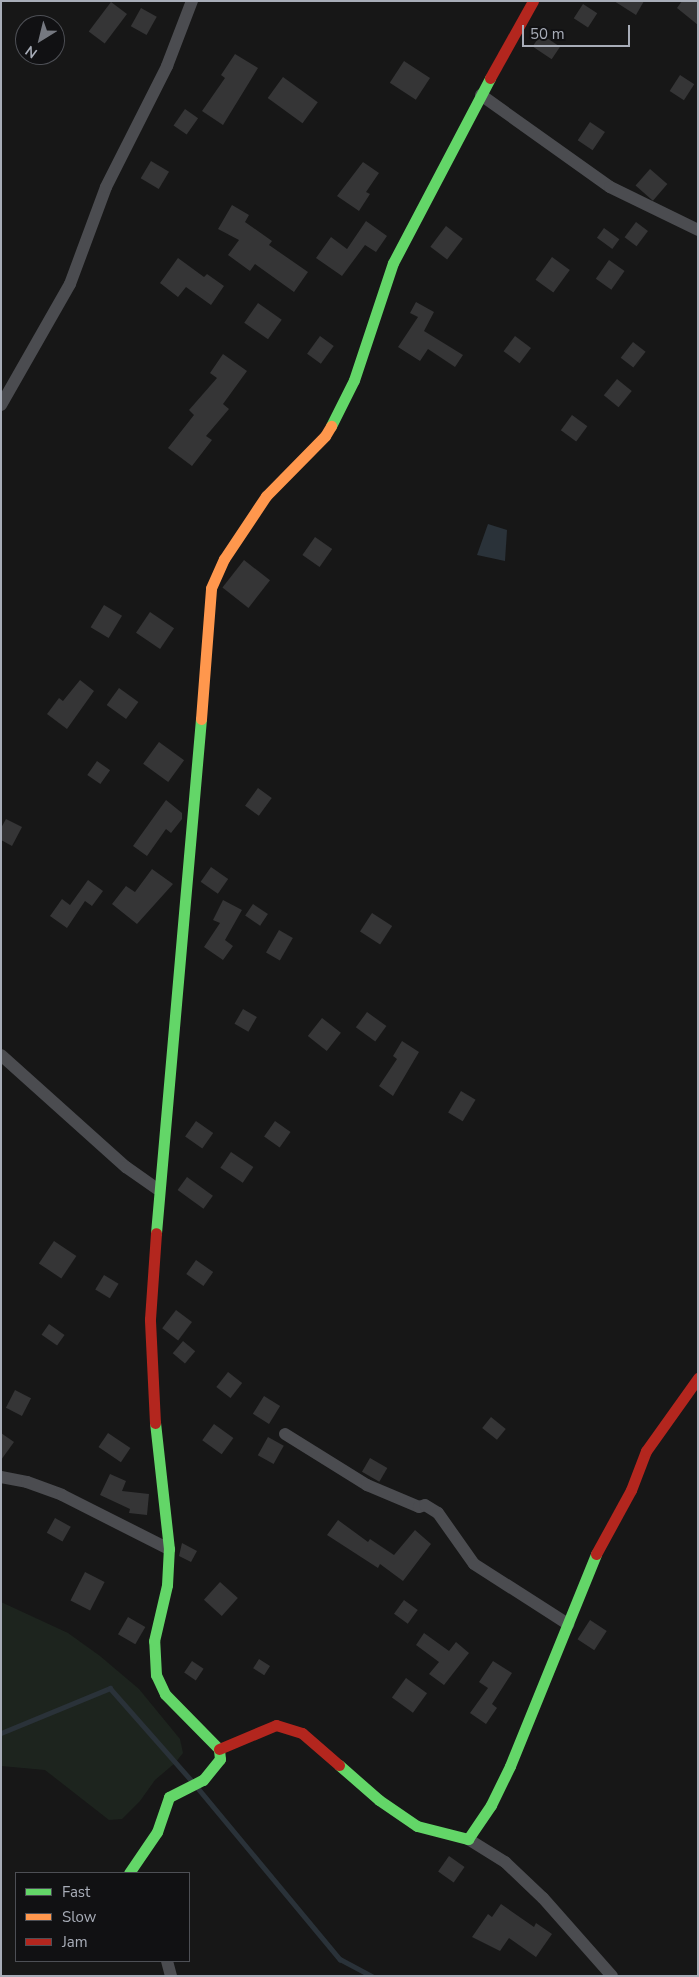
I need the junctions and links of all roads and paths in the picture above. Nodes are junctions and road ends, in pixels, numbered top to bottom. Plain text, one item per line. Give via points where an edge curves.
1 (192, 1) edge
2 (533, 1) edge
3 (481, 95) junction
4 (698, 230) edge
5 (1, 405) edge
6 (1, 1055) edge
7 (157, 1189) junction
8 (698, 1378) edge
9 (285, 1434) dead end
10 (1, 1477) edge
11 (169, 1549) junction
12 (568, 1624) junction
13 (218, 1749) junction
14 (468, 1840) junction
15 (130, 1872) edge
16 (166, 1962) edge
17 (171, 1976) edge
18 (612, 1976) edge

1 - 5 street via 167,66 106,187 70,284
2 - 3 street
3 - 4 street via 610,188
3 - 7 street via 394,263 354,380 336,416 325,436 266,496 224,559 211,588 206,617 199,763
6 - 7 street via 126,1167
7 - 11 street via 150,1319 156,1436
8 - 12 street via 646,1451 630,1490 600,1544
9 - 12 street via 367,1485 419,1507 425,1505 438,1514 474,1564
10 - 11 street via 62,1495
11 - 13 street via 167,1585 154,1641 156,1674 165,1694
12 - 14 street via 510,1766 491,1805
13 - 14 street via 276,1725 288,1727 302,1733 380,1800 417,1826
13 - 15 street via 220,1759 215,1769 203,1780 170,1798 157,1832
14 - 18 street via 505,1862 543,1898
16 - 17 street

